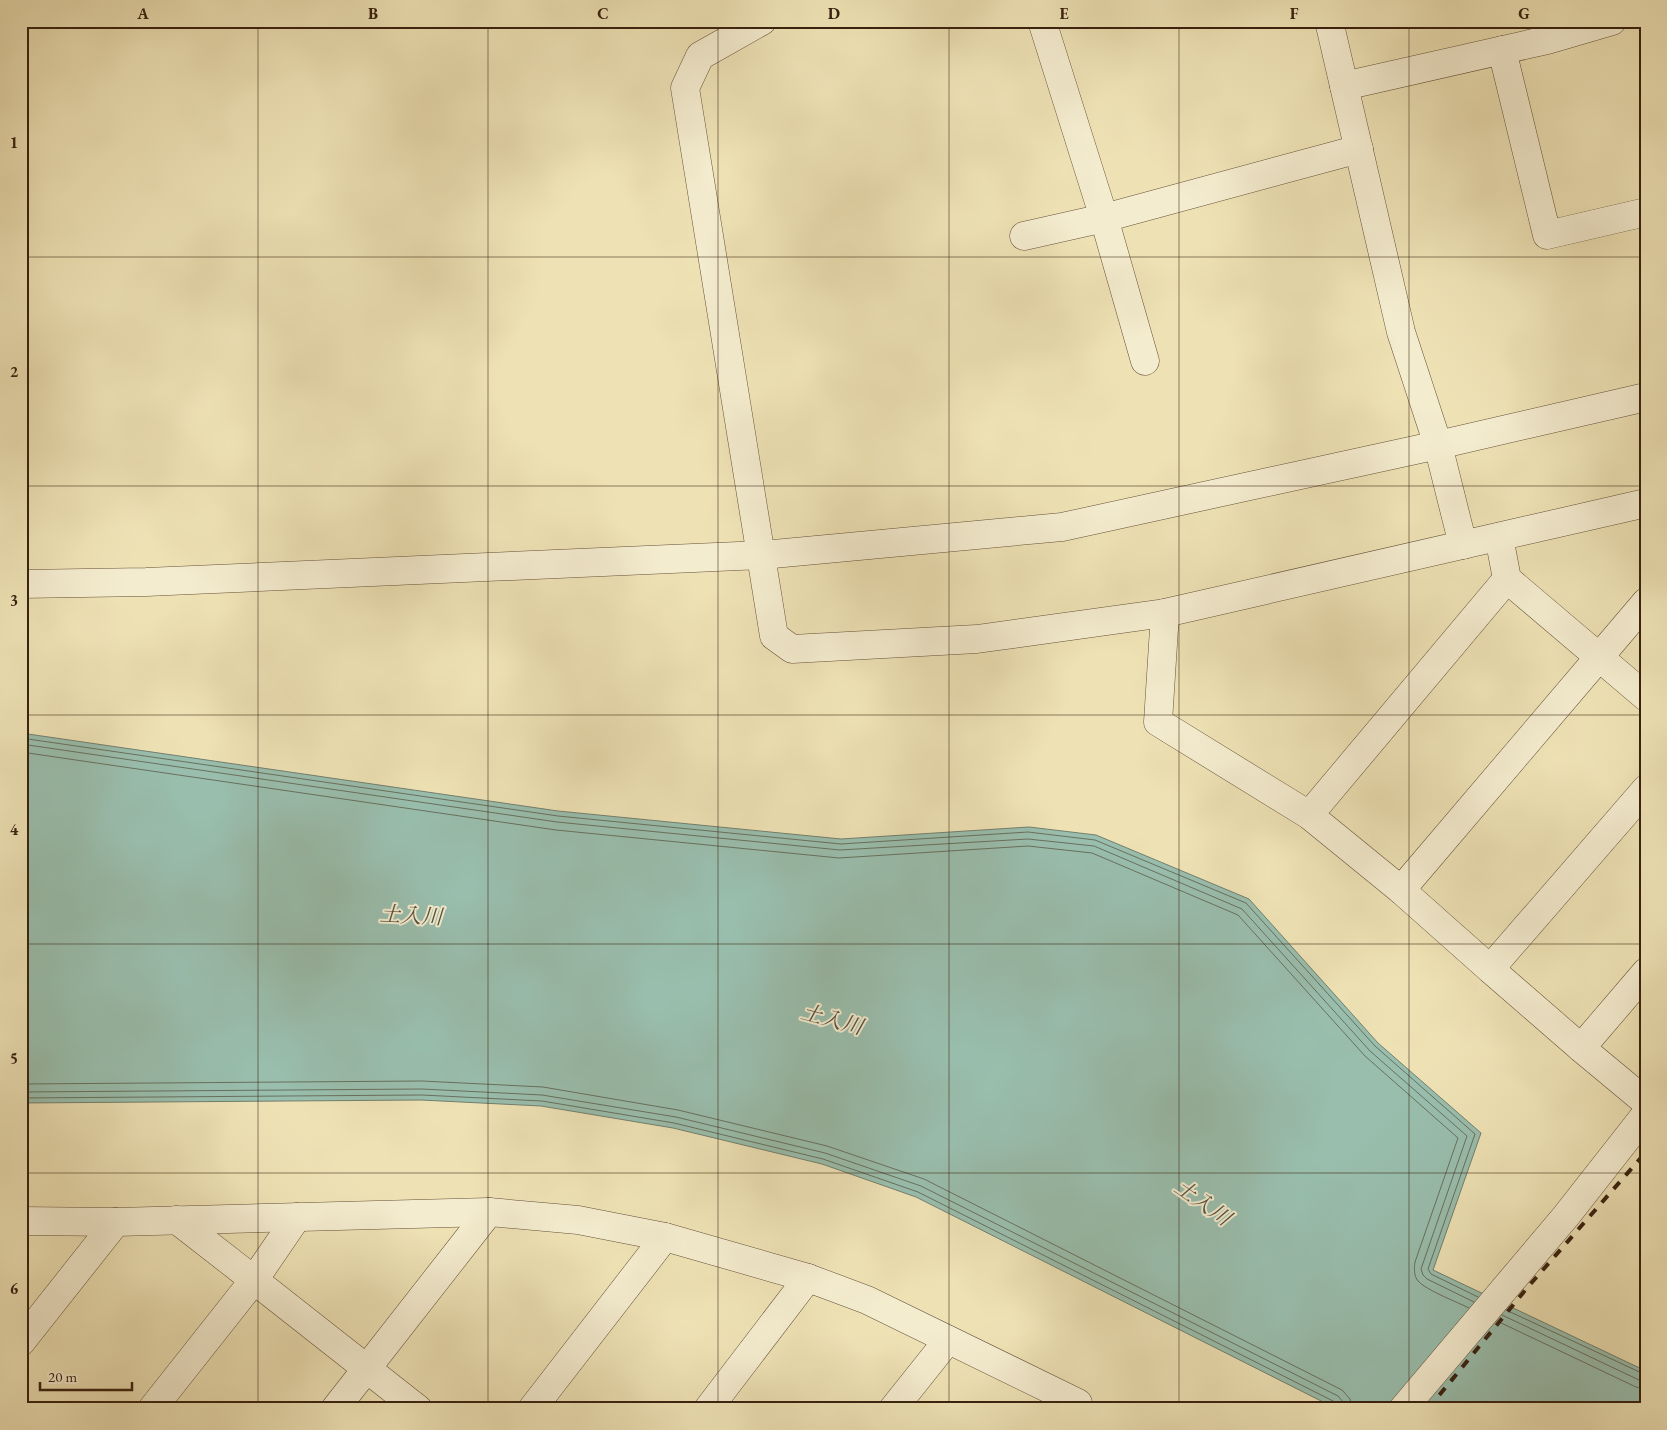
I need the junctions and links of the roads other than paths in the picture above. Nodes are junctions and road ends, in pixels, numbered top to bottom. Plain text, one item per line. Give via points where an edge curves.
1 (762, 21) edge
2 (1042, 21) edge
3 (1329, 21) edge
4 (1612, 21) edge
5 (1544, 31) edge
6 (1502, 50) junction
7 (1344, 86) junction
8 (1359, 149) junction
9 (1646, 212) edge
10 (1104, 218) junction
11 (1024, 236) dead end
12 (1145, 361) dead end
13 (1646, 397) edge
14 (1438, 445) junction
15 (1646, 503) edge
16 (1499, 536) junction
17 (1464, 545) junction
18 (762, 555) junction
19 (1507, 579) junction
20 (21, 584) edge
21 (1646, 602) edge
22 (1165, 613) junction
23 (1599, 657) junction
24 (1646, 697) edge
25 (1646, 788) edge
26 (1309, 815) junction
27 (1401, 890) junction
28 (1490, 969) junction
29 (1646, 972) edge
30 (1581, 1048) junction
31 (1646, 1102) edge
32 (1646, 1114) edge
33 (489, 1212) junction
34 (297, 1217) junction
35 (21, 1220) edge
36 (177, 1220) junction
37 (116, 1222) junction
38 (665, 1237) junction
39 (808, 1278) junction
40 (254, 1280) junction
41 (948, 1340) junction
42 (21, 1342) edge
43 (367, 1368) junction
44 (1080, 1407) edge
45 (152, 1409) edge
46 (335, 1409) edge
47 (418, 1409) edge
48 (532, 1409) edge
49 (708, 1409) edge
50 (893, 1409) edge
51 (1402, 1409) edge

1 - 18 street via 700,56 685,88
2 - 10 street
3 - 7 street
4 - 5 street
5 - 6 street
6 - 7 street
6 - 9 street via 1547,235
7 - 8 street
8 - 10 street
8 - 14 street via 1401,332
10 - 11 street
10 - 12 street
13 - 14 street
14 - 17 street
14 - 18 street via 1062,527
15 - 16 street
16 - 17 street
16 - 19 street
17 - 22 street
18 - 20 street via 146,582
18 - 22 street via 774,636 792,649 977,639
19 - 23 street
19 - 26 street
21 - 23 street
22 - 26 street via 1158,722
23 - 24 street
23 - 27 street
25 - 28 street
26 - 27 street
27 - 28 street
28 - 30 street
29 - 30 street
30 - 31 street
32 - 51 street via 1566,1216
33 - 34 street
33 - 38 street via 578,1220
33 - 43 street
34 - 36 street
34 - 40 street
35 - 37 street
36 - 37 street
36 - 40 street
37 - 42 street
38 - 39 street
38 - 48 street
39 - 41 street via 867,1300
39 - 49 street
40 - 43 street
40 - 45 street
41 - 44 street
41 - 50 street
43 - 46 street
43 - 47 street

